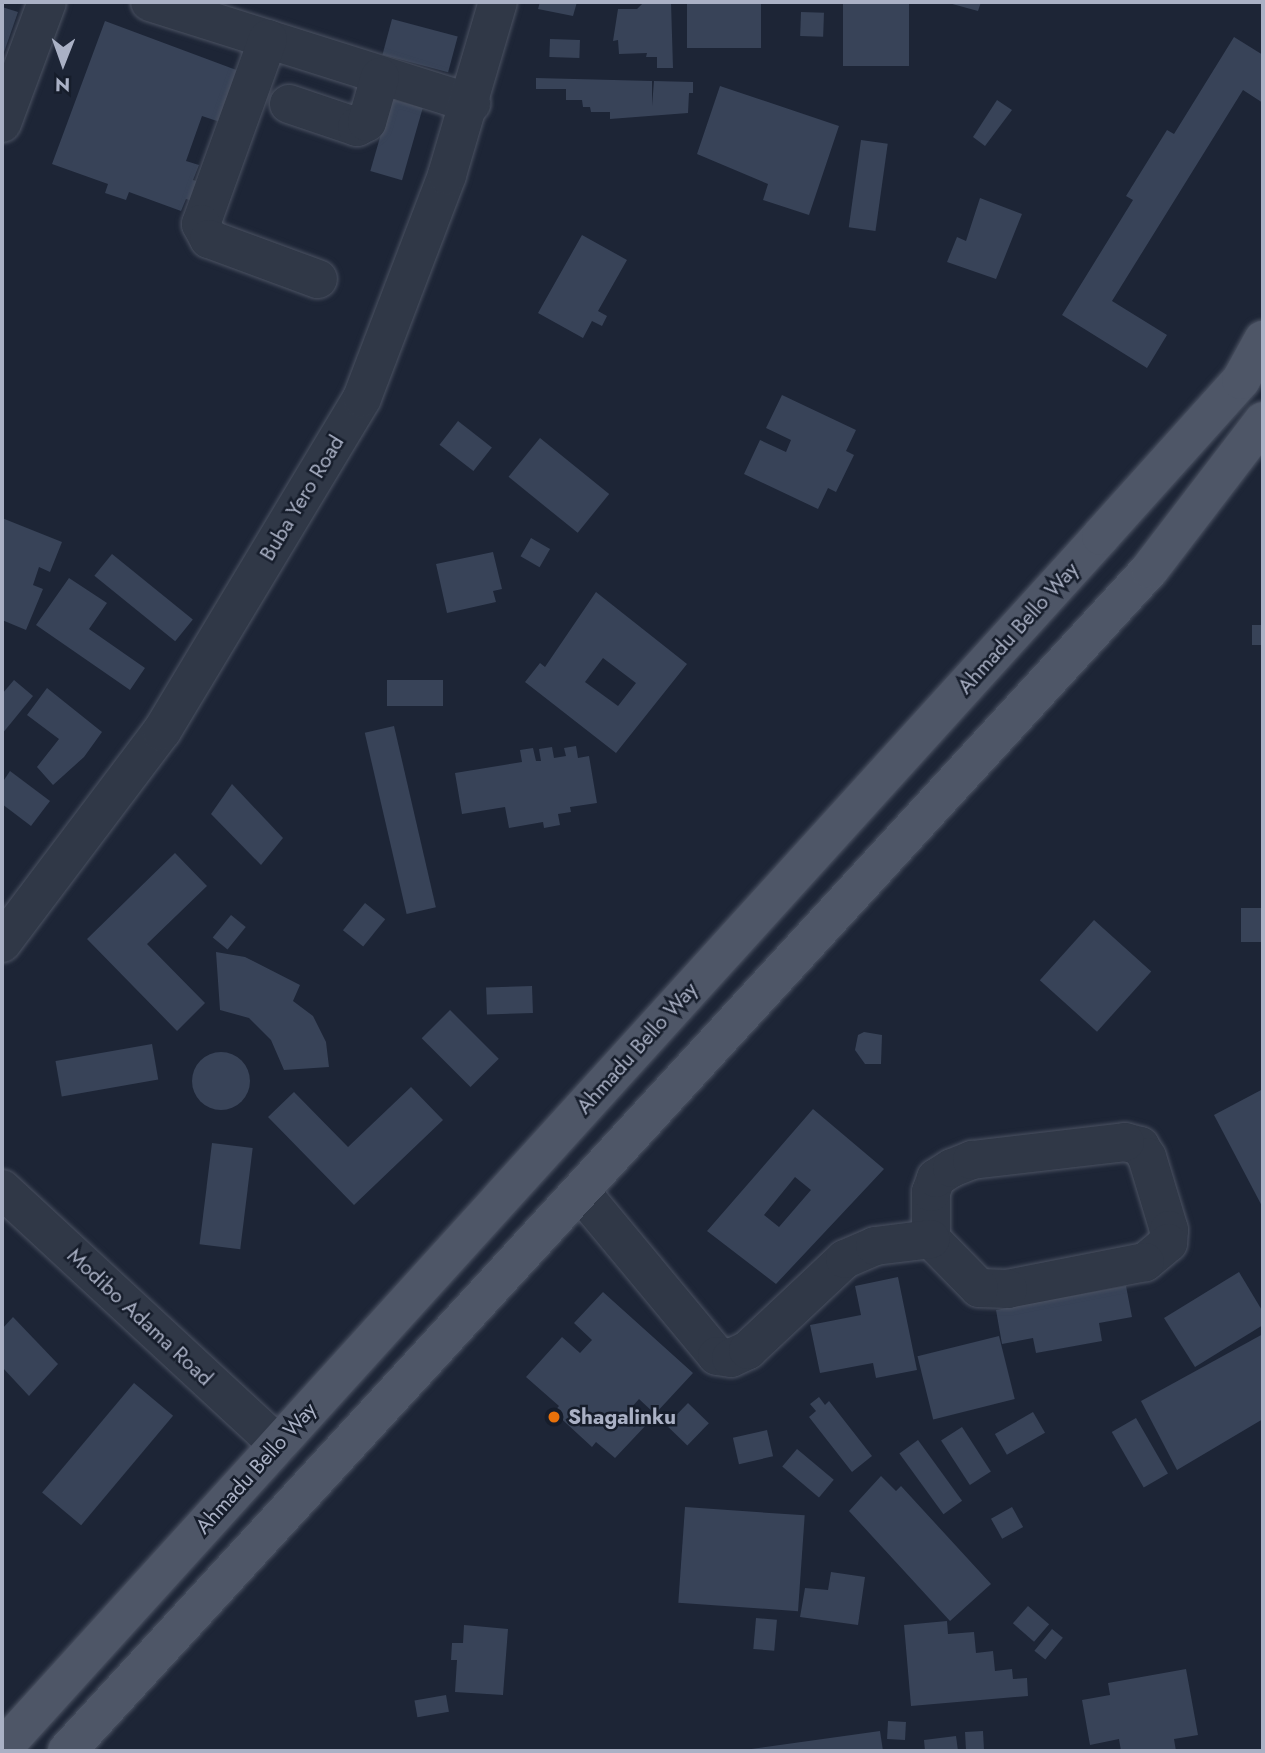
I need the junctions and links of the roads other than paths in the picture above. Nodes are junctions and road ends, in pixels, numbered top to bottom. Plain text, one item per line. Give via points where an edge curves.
1 (47, 2) edge
2 (150, 2) edge
3 (498, 2) edge
4 (268, 39) junction
5 (380, 77) junction
6 (471, 103) junction
7 (289, 104) dead end
8 (2, 123) edge
9 (318, 279) dead end
10 (1263, 340) edge
11 (1263, 421) edge
12 (2, 943) edge
13 (2, 1189) edge
14 (580, 1191) junction
15 (931, 1239) junction
16 (278, 1445) junction
17 (2, 1749) edge
18 (67, 1751) edge

1 - 8 street
2 - 4 street
3 - 6 street, Buba Yero Road
4 - 5 street
4 - 9 street via 201,224 209,239
5 - 6 street
5 - 7 street via 367,122 357,127
6 - 12 street, Buba Yero Road via 362,398 162,731
10 - 16 main road, Ahmadu Bello Way via 1241,380 1111,526
11 - 14 main road via 1150,569
13 - 16 street, Modibo Adama Road
14 - 15 street via 717,1356 731,1357 748,1350 845,1259 875,1246
14 - 18 main road
15 - 15 street via 970,1283 979,1288 1009,1289 1145,1262 1168,1243 1169,1230 1147,1157 1140,1146 1125,1142 972,1160 952,1168 936,1178 931,1192
16 - 17 main road, Ahmadu Bello Way

